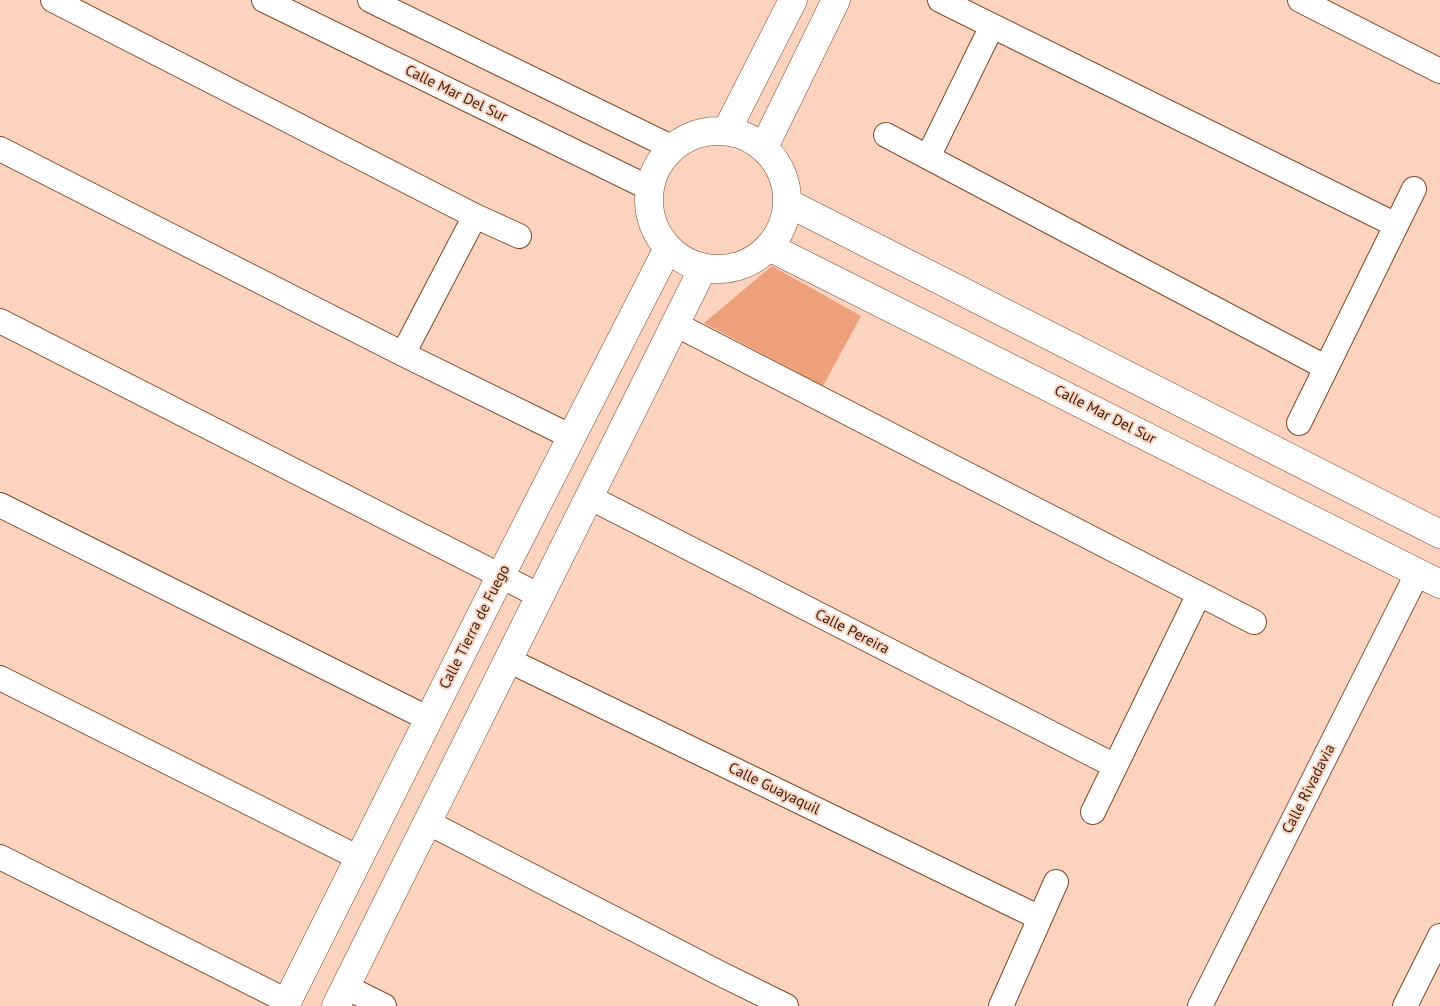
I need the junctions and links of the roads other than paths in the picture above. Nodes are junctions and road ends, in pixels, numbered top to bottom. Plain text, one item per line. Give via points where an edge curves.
1 (53, 0) edge
2 (264, 0) edge
3 (370, 0) edge
4 (793, 0) edge
5 (836, 0) edge
6 (940, 0) edge
7 (1300, 0) edge
8 (992, 26) junction
9 (1440, 71) edge
10 (727, 130) junction
11 (886, 135) dead end
12 (671, 147) junction
13 (764, 147) junction
14 (0, 148) edge
15 (928, 157) junction
16 (649, 188) junction
17 (1414, 188) dead end
18 (788, 203) junction
19 (474, 216) junction
20 (1396, 225) junction
21 (519, 236) dead end
22 (769, 247) junction
23 (668, 248) junction
24 (703, 268) junction
25 (0, 321) edge
26 (675, 324) junction
27 (403, 354) junction
28 (1325, 367) junction
29 (1299, 423) dead end
30 (572, 437) junction
31 (589, 496) junction
32 (0, 505) edge
33 (1438, 528) edge
34 (500, 577) junction
35 (1429, 578) edge
36 (1199, 594) junction
37 (540, 596) junction
38 (1254, 622) dead end
39 (508, 660) junction
40 (0, 678) edge
41 (429, 719) junction
42 (1115, 766) junction
43 (1093, 812) dead end
44 (427, 822) junction
45 (0, 857) edge
46 (359, 858) junction
47 (1056, 882) dead end
48 (1040, 918) junction
49 (1440, 936) edge
50 (341, 996) edge
51 (286, 1004) edge
52 (384, 1006) edge
53 (786, 1006) edge
54 (1001, 1006) edge
55 (1200, 1006) edge
56 (1405, 1006) edge

1 - 19 street
2 - 16 street, Calle Mar Del Sur
3 - 12 street
4 - 10 street
5 - 13 street
6 - 8 street
7 - 9 street
8 - 15 street
8 - 20 street
10 - 12 street via 697,132
10 - 13 street
11 - 15 street
12 - 16 street via 656,166
13 - 18 street via 782,172
14 - 27 street
15 - 28 street
16 - 23 street via 651,221
17 - 20 street
18 - 22 street via 782,227
18 - 33 street
19 - 21 street
19 - 27 street
20 - 28 street
22 - 24 street via 749,262 726,269
22 - 35 street, Calle Mar Del Sur
23 - 24 street via 684,261
23 - 30 street, Calle Tierra de Fuego
24 - 26 street
25 - 34 street
26 - 31 street
26 - 36 street
27 - 30 street
28 - 29 street
30 - 34 street, Calle Tierra de Fuego
31 - 37 street
31 - 42 street, Calle Pereira
32 - 41 street
34 - 37 street
34 - 41 street, Calle Tierra de Fuego
35 - 55 street, Calle Rivadavia
36 - 38 street
36 - 42 street
37 - 39 street
39 - 44 street
39 - 48 street, Calle Guayaquil
40 - 46 street
41 - 46 street, Calle Tierra de Fuego
42 - 43 street
44 - 50 street
44 - 53 street
45 - 51 street
46 - 51 street, Calle Tierra de Fuego
47 - 48 street
48 - 54 street
49 - 56 street
50 - 52 street

